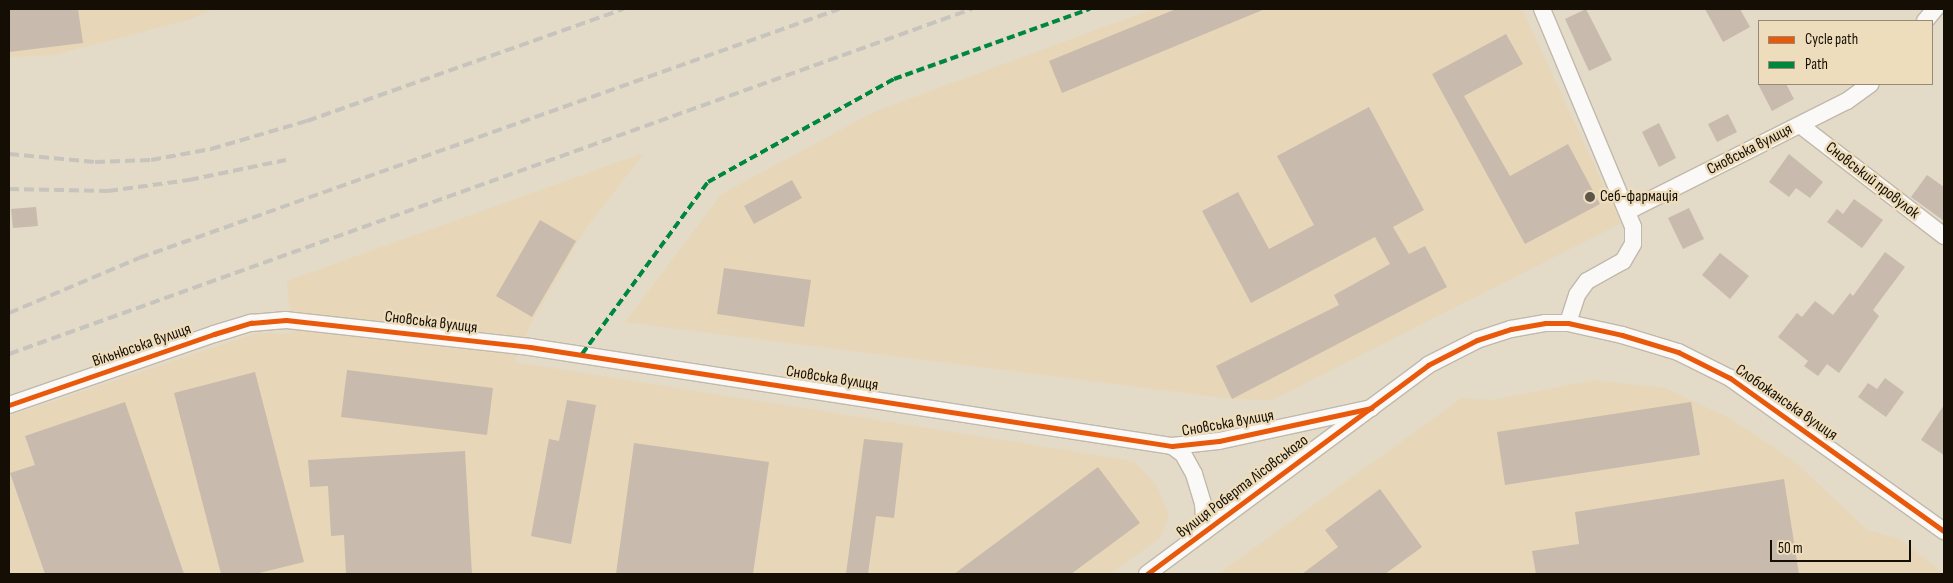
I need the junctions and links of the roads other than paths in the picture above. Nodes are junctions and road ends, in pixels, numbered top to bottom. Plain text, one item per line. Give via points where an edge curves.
1 (1935, 9) edge
2 (1547, 10) edge
3 (1926, 20) edge
4 (1869, 85) edge
5 (1800, 125) junction
6 (1628, 211) junction
7 (1944, 236) edge
8 (286, 320) joint
9 (1568, 323) junction
10 (9, 405) edge
11 (1371, 408) junction
12 (1172, 446) junction
13 (1205, 531) junction
14 (1944, 531) edge
15 (1147, 574) edge

1 - 3 street
2 - 6 street
4 - 5 street, Сновська вулиця via 1847,101
5 - 6 street, Сновська вулиця
5 - 7 street, Сновський провулок
6 - 9 street via 1634,244 1623,261 1587,281 1577,295
8 - 10 street, Вільнюська вулиця via 252,323 214,334
8 - 12 street, Сновська вулиця via 530,347
9 - 11 street, вулиця Роберта Лісовського via 1511,329 1477,340 1428,365
9 - 14 street, Слобожанська вулиця via 1678,352 1730,378
11 - 12 street, Сновська вулиця via 1219,441
11 - 13 street, вулиця Роберта Лісовського
12 - 13 street, Сновська вулиця via 1183,454 1194,474 1203,503
13 - 15 street, вулиця Роберта Лісовського

